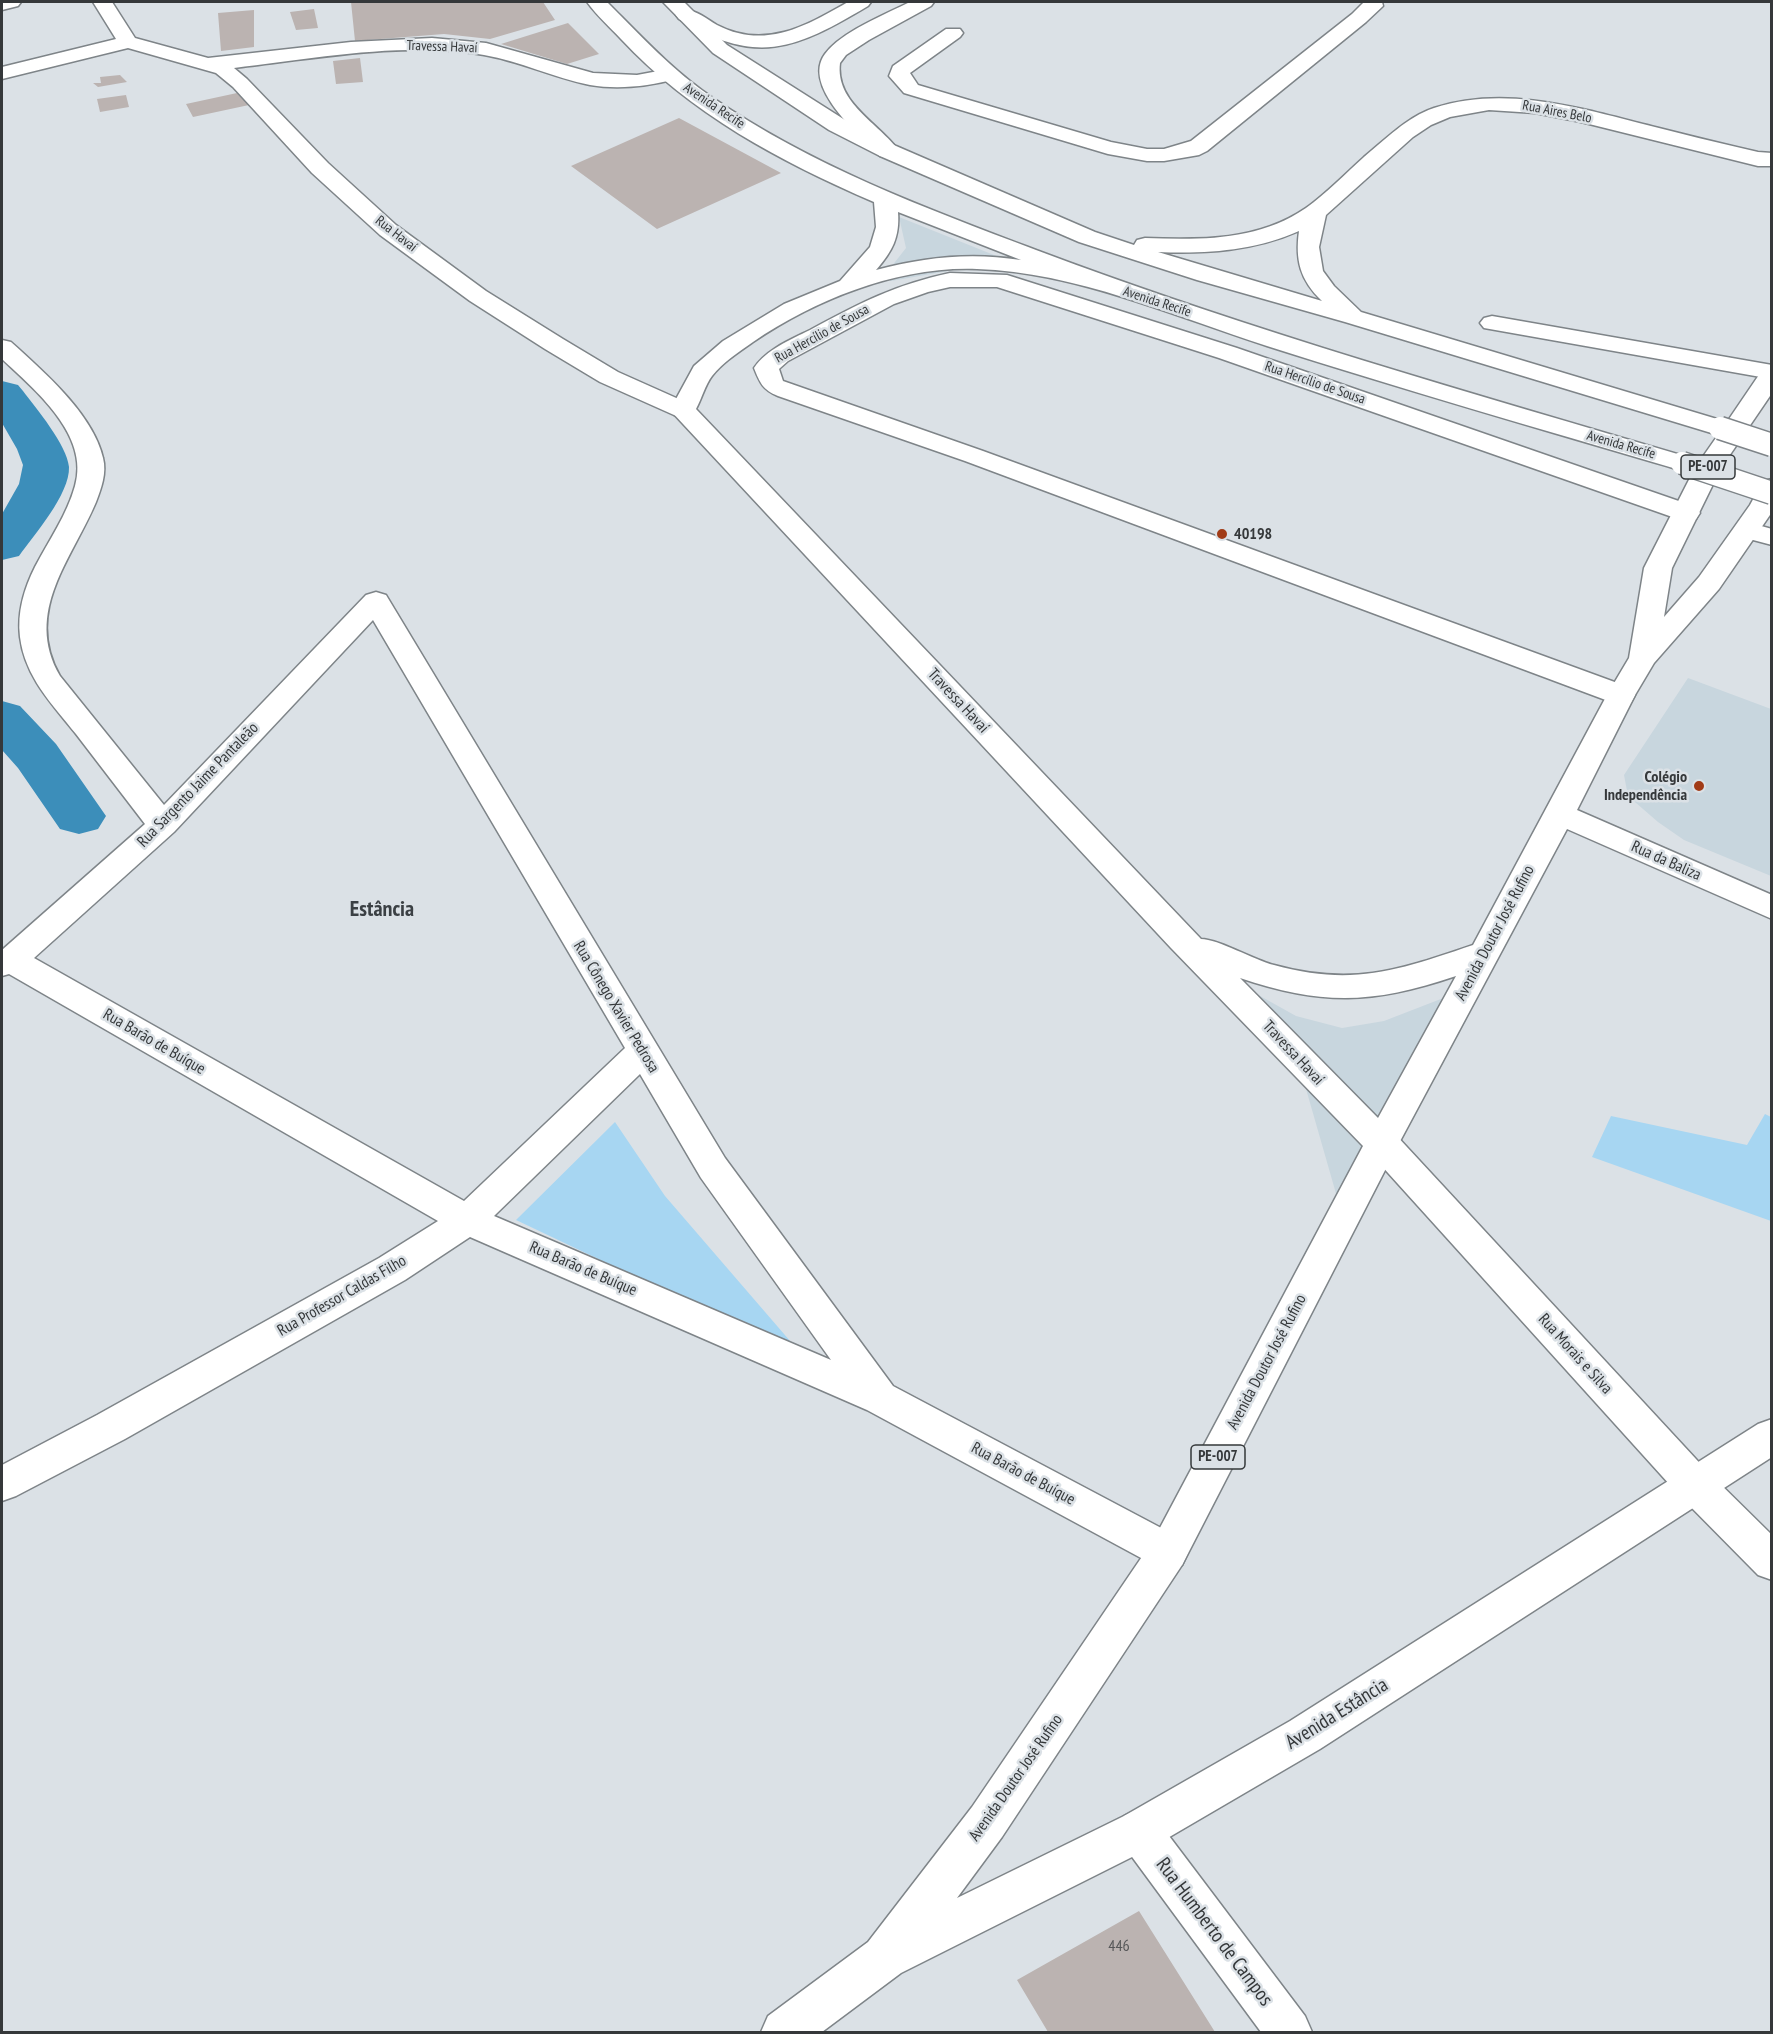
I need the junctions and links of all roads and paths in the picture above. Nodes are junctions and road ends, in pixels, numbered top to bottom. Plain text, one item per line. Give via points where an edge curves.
1 (11, 2) edge
2 (103, 2) edge
3 (597, 2) edge
4 (924, 2) edge
5 (1373, 2) edge
6 (852, 3) edge
7 (2, 4) edge
8 (680, 8) edge
9 (898, 17) junction
10 (128, 42) junction
11 (211, 64) junction
12 (2, 73) edge
13 (669, 75) junction
14 (888, 151) junction
15 (1767, 162) edge
16 (885, 198) junction
17 (1315, 212) junction
18 (1087, 237) junction
19 (1092, 281) junction
20 (847, 287) junction
21 (1359, 319) junction
22 (1492, 323) dead end
23 (2, 347) edge
24 (1772, 373) edge
25 (683, 410) junction
26 (1772, 445) edge
27 (1772, 487) edge
28 (1772, 493) edge
29 (1687, 513) junction
30 (1759, 534) edge
31 (376, 601) joint
32 (1643, 658) junction
33 (1621, 695) junction
34 (1560, 814) junction
35 (163, 825) junction
36 (1772, 908) edge
37 (1182, 940) junction
38 (1483, 954) junction
39 (6, 962) edge
40 (642, 1052) junction
41 (1382, 1143) junction
42 (467, 1220) junction
43 (880, 1398) junction
44 (1772, 1436) edge
45 (2, 1484) edge
46 (1694, 1484) junction
47 (1168, 1552) junction
48 (1772, 1562) edge
49 (1139, 1831) junction
50 (884, 1958) junction
51 (784, 2032) edge
52 (1289, 2032) edge

1 - 7 main road
2 - 10 main road
3 - 13 main road, Avenida Recife
4 - 9 main road
5 - 9 main road via 1359,18 1199,146 1164,155 1108,148 911,88 900,80 900,70 953,33
6 - 8 main road via 799,37 769,42 733,39
8 - 14 main road via 720,49 779,90
9 - 14 main road via 834,56 828,72 844,106
10 - 11 main road, Rua Havaí
10 - 12 main road
11 - 13 main road, Travessa Havaí via 351,48 432,44 486,49 592,79 637,81
11 - 25 main road, Rua Havaí via 232,75 320,168 388,230 478,296 609,377
13 - 16 main road, Avenida Recife via 785,151
14 - 18 main road
15 - 17 main road, Rua Aires Belo via 1563,111 1532,105 1485,104 1441,112 1424,120
16 - 19 main road, Avenida Recife
16 - 20 main road via 889,220 885,243
17 - 18 main road, Rua Aires Belo via 1292,226 1234,243 1142,245
17 - 21 main road via 1307,244 1312,275 1325,292
18 - 21 main road
19 - 20 main road via 963,262 892,272
19 - 28 main road, Avenida Recife, bridge via 1321,357
20 - 25 main road via 788,312 739,341 698,378
21 - 26 main road, bridge
22 - 24 main road
23 - 35 main road via 34,376 65,413 83,439 91,461 89,483 40,585 31,614 42,668
24 - 29 main road, Avenida Doutor José Rufino / PE-007 via 1708,468
25 - 37 main road, Travessa Havaí
27 - 30 main road, Avenida Doutor José Rufino / PE-007
29 - 32 main road, Avenida Doutor José Rufino / PE-007 via 1658,568
29 - 33 main road, Rua Hercílio de Sousa via 1239,357 999,280 950,280 886,299 786,352 766,368 773,385 788,391
30 - 32 main road, Avenida Doutor José Rufino / PE-007 via 1709,583
31 - 35 main road, Rua Sargento Jaime Pantaleão
31 - 40 main road, Rua Cônego Xavier Pedrosa
32 - 33 main road, Avenida Doutor José Rufino / PE-007
33 - 34 main road, Avenida Doutor José Rufino / PE-007
34 - 36 main road, Rua da Baliza
34 - 38 main road, Avenida Doutor José Rufino / PE-007
35 - 39 main road, Rua Sargento Jaime Pantaleão
37 - 38 main road via 1236,966 1287,983 1331,987 1381,985
37 - 41 main road, Travessa Havaí
38 - 41 main road, Avenida Doutor José Rufino / PE-007
39 - 42 main road, Rua Barão de Buíque
40 - 42 main road, Rua Professor Caldas Filho
40 - 43 main road, Rua Cônego Xavier Pedrosa via 713,1168
41 - 46 main road, Rua Morais e Silva
41 - 47 main road, Avenida Doutor José Rufino / PE-007
42 - 43 main road, Rua Barão de Buíque
42 - 45 main road, Rua Professor Caldas Filho via 392,1269
43 - 47 main road, Rua Barão de Buíque
44 - 46 main road, Avenida Estância
46 - 48 main road, Rua Morais e Silva
46 - 49 main road, Avenida Estância via 1305,1736
47 - 50 main road, Avenida Doutor José Rufino / PE-007 via 987,1822
49 - 50 main road, Avenida Estância
49 - 52 main road, Rua Humberto de Campos
50 - 51 main road, Avenida Doutor José Rufino / PE-007

